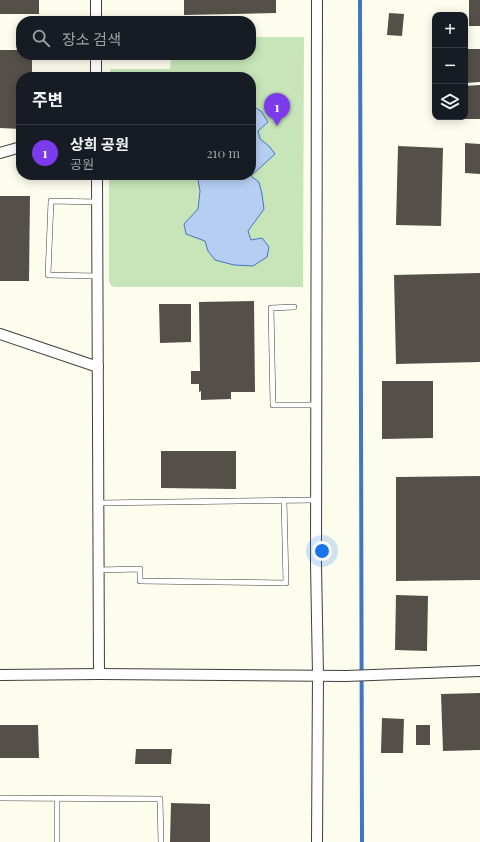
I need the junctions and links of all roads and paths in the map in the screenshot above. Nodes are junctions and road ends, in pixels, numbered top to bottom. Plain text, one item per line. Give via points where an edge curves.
1 (96, 0) edge
2 (316, 0) edge
3 (96, 16) edge
4 (96, 60) edge
5 (96, 72) edge
6 (16, 148) edge
7 (0, 153) edge
8 (97, 180) edge
9 (97, 202) junction
10 (97, 276) junction
11 (294, 307) dead end
12 (0, 334) edge
13 (98, 367) junction
14 (317, 405) junction
15 (284, 500) junction
16 (316, 500) junction
17 (98, 503) junction
18 (98, 570) junction
19 (480, 671) edge
20 (99, 674) junction
21 (0, 675) edge
22 (318, 675) junction
23 (0, 798) edge
24 (57, 798) junction
25 (57, 842) edge
26 (161, 842) edge
27 (317, 842) edge

1 - 3 street
2 - 14 street
4 - 5 street
6 - 7 street
8 - 9 street
9 - 10 street
9 - 10 lane via 50,201 48,275
10 - 13 street
11 - 14 lane via 271,308 274,405
12 - 13 street
13 - 17 street
14 - 16 street
15 - 16 lane
15 - 17 lane
15 - 18 lane via 286,583 140,581 140,569
16 - 22 street
17 - 18 street
18 - 20 street
19 - 22 street
20 - 21 street
20 - 22 street
22 - 27 street
23 - 24 lane
24 - 25 lane
24 - 26 lane via 160,799

